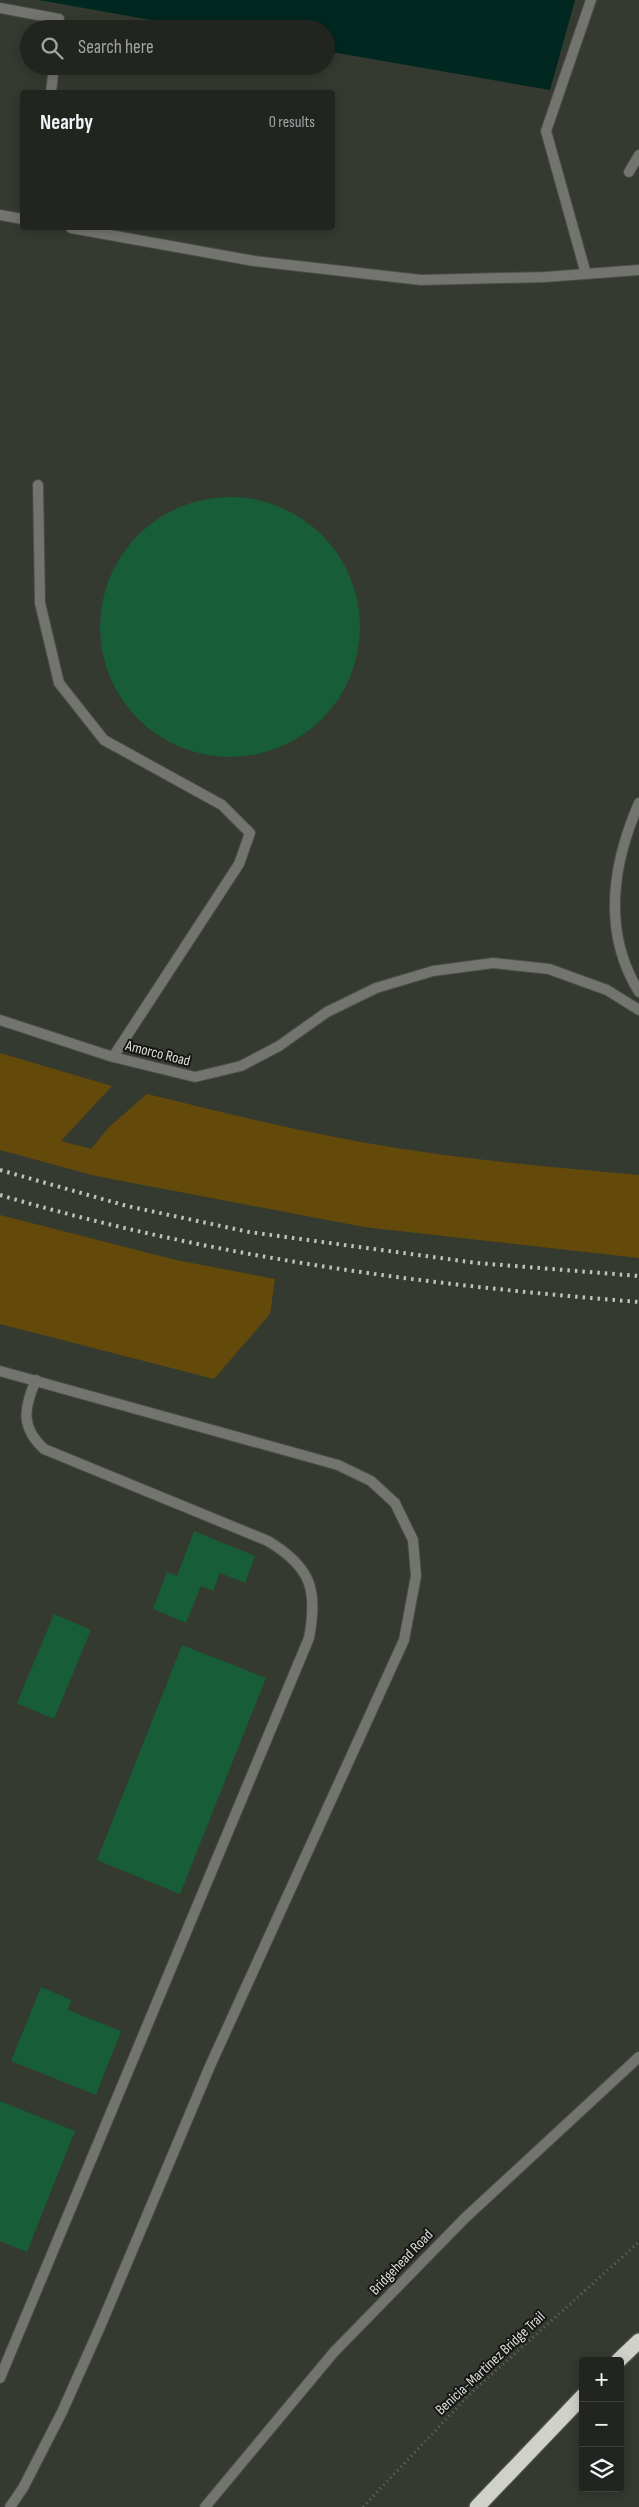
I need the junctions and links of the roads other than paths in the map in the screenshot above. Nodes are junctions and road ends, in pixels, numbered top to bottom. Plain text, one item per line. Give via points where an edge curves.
1 (591, 0) edge
2 (0, 8) edge
3 (59, 20) edge
4 (53, 75) edge
5 (51, 90) edge
6 (639, 155) edge
7 (629, 172) dead end
8 (0, 215) edge
9 (20, 219) edge
10 (82, 230) edge
11 (639, 270) edge
12 (586, 274) junction
13 (38, 484) dead end
14 (639, 803) edge
15 (639, 992) edge
16 (639, 1010) edge
17 (0, 1020) edge
18 (113, 1057) junction
19 (0, 1371) edge
20 (36, 1380) junction
21 (639, 2057) edge
22 (639, 2341) edge
23 (622, 2357) edge
24 (0, 2378) edge
25 (579, 2400) edge
26 (10, 2507) edge
27 (205, 2507) edge
28 (477, 2507) edge

1 - 12 street via 546,131
2 - 3 street
4 - 5 street
6 - 7 street
8 - 9 street
10 - 12 street via 254,262 421,280
11 - 12 street
13 - 18 street via 40,603 59,683 104,740 222,805 250,833 239,864
14 - 15 street via 627,830 614,882 616,930 630,977
16 - 18 street, Amorco Road via 607,990 548,969 493,963 433,971 376,988 327,1012 279,1046 241,1066 195,1077
17 - 18 street, Amorco Road
19 - 20 street
20 - 24 street via 25,1410 33,1440 44,1449 290,1554 305,1572 312,1591 314,1614 309,1638
20 - 26 street via 338,1465 371,1481 395,1503 413,1540 416,1576 404,1640 210,2066 70,2395
21 - 27 street, Bridgehead Road via 465,2218 334,2352
22 - 23 highway
25 - 28 highway

